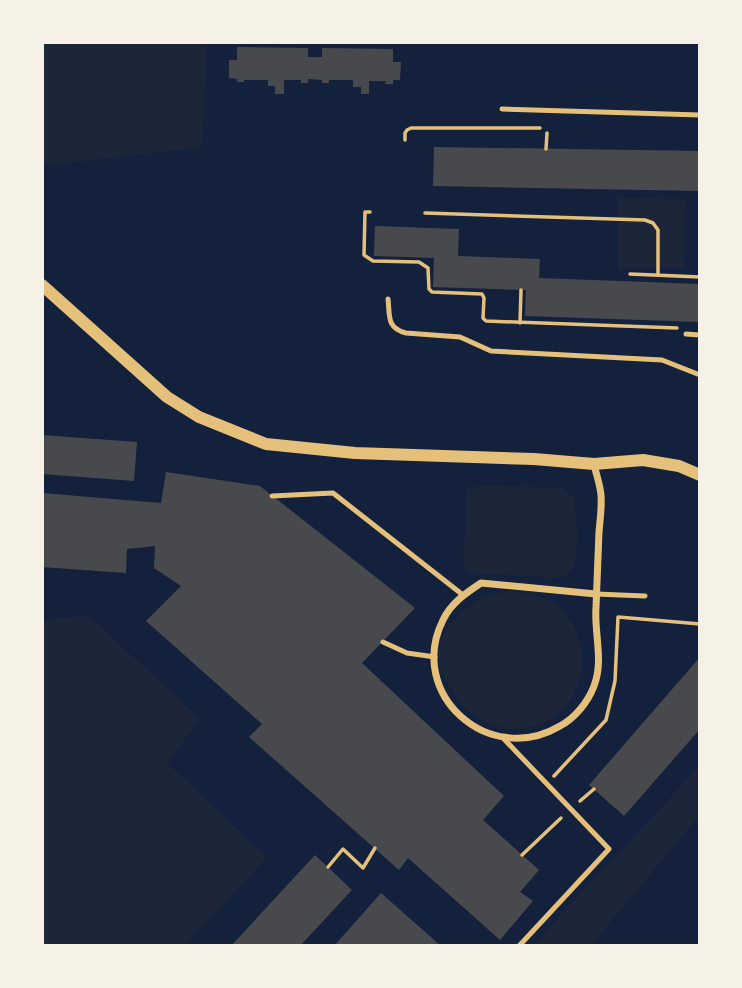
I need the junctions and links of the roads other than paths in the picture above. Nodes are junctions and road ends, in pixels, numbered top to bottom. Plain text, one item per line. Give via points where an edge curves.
1 (502, 109) dead end
2 (700, 115) edge
3 (42, 285) edge
4 (388, 299) dead end
5 (686, 331) road end
6 (700, 335) edge
7 (700, 375) edge
8 (594, 464) junction
9 (700, 475) edge
10 (272, 496) dead end
11 (596, 594) junction
12 (463, 595) junction
13 (645, 596) dead end
14 (383, 642) dead end
15 (435, 657) junction
16 (504, 738) junction
17 (519, 946) edge

1 - 2 lane
3 - 8 street via 167,397 199,417 266,444 355,453
4 - 7 lane via 390,323 405,333 460,337 491,351 656,359
5 - 6 lane
8 - 9 street via 643,460
8 - 11 street via 601,496
10 - 12 lane via 333,493
11 - 12 street via 481,583
11 - 13 lane
11 - 16 street via 599,664 583,706 568,722 548,733 527,739
12 - 15 street via 443,619
14 - 15 lane via 407,653
15 - 16 street via 444,696 460,717 482,732
16 - 17 lane via 609,849

